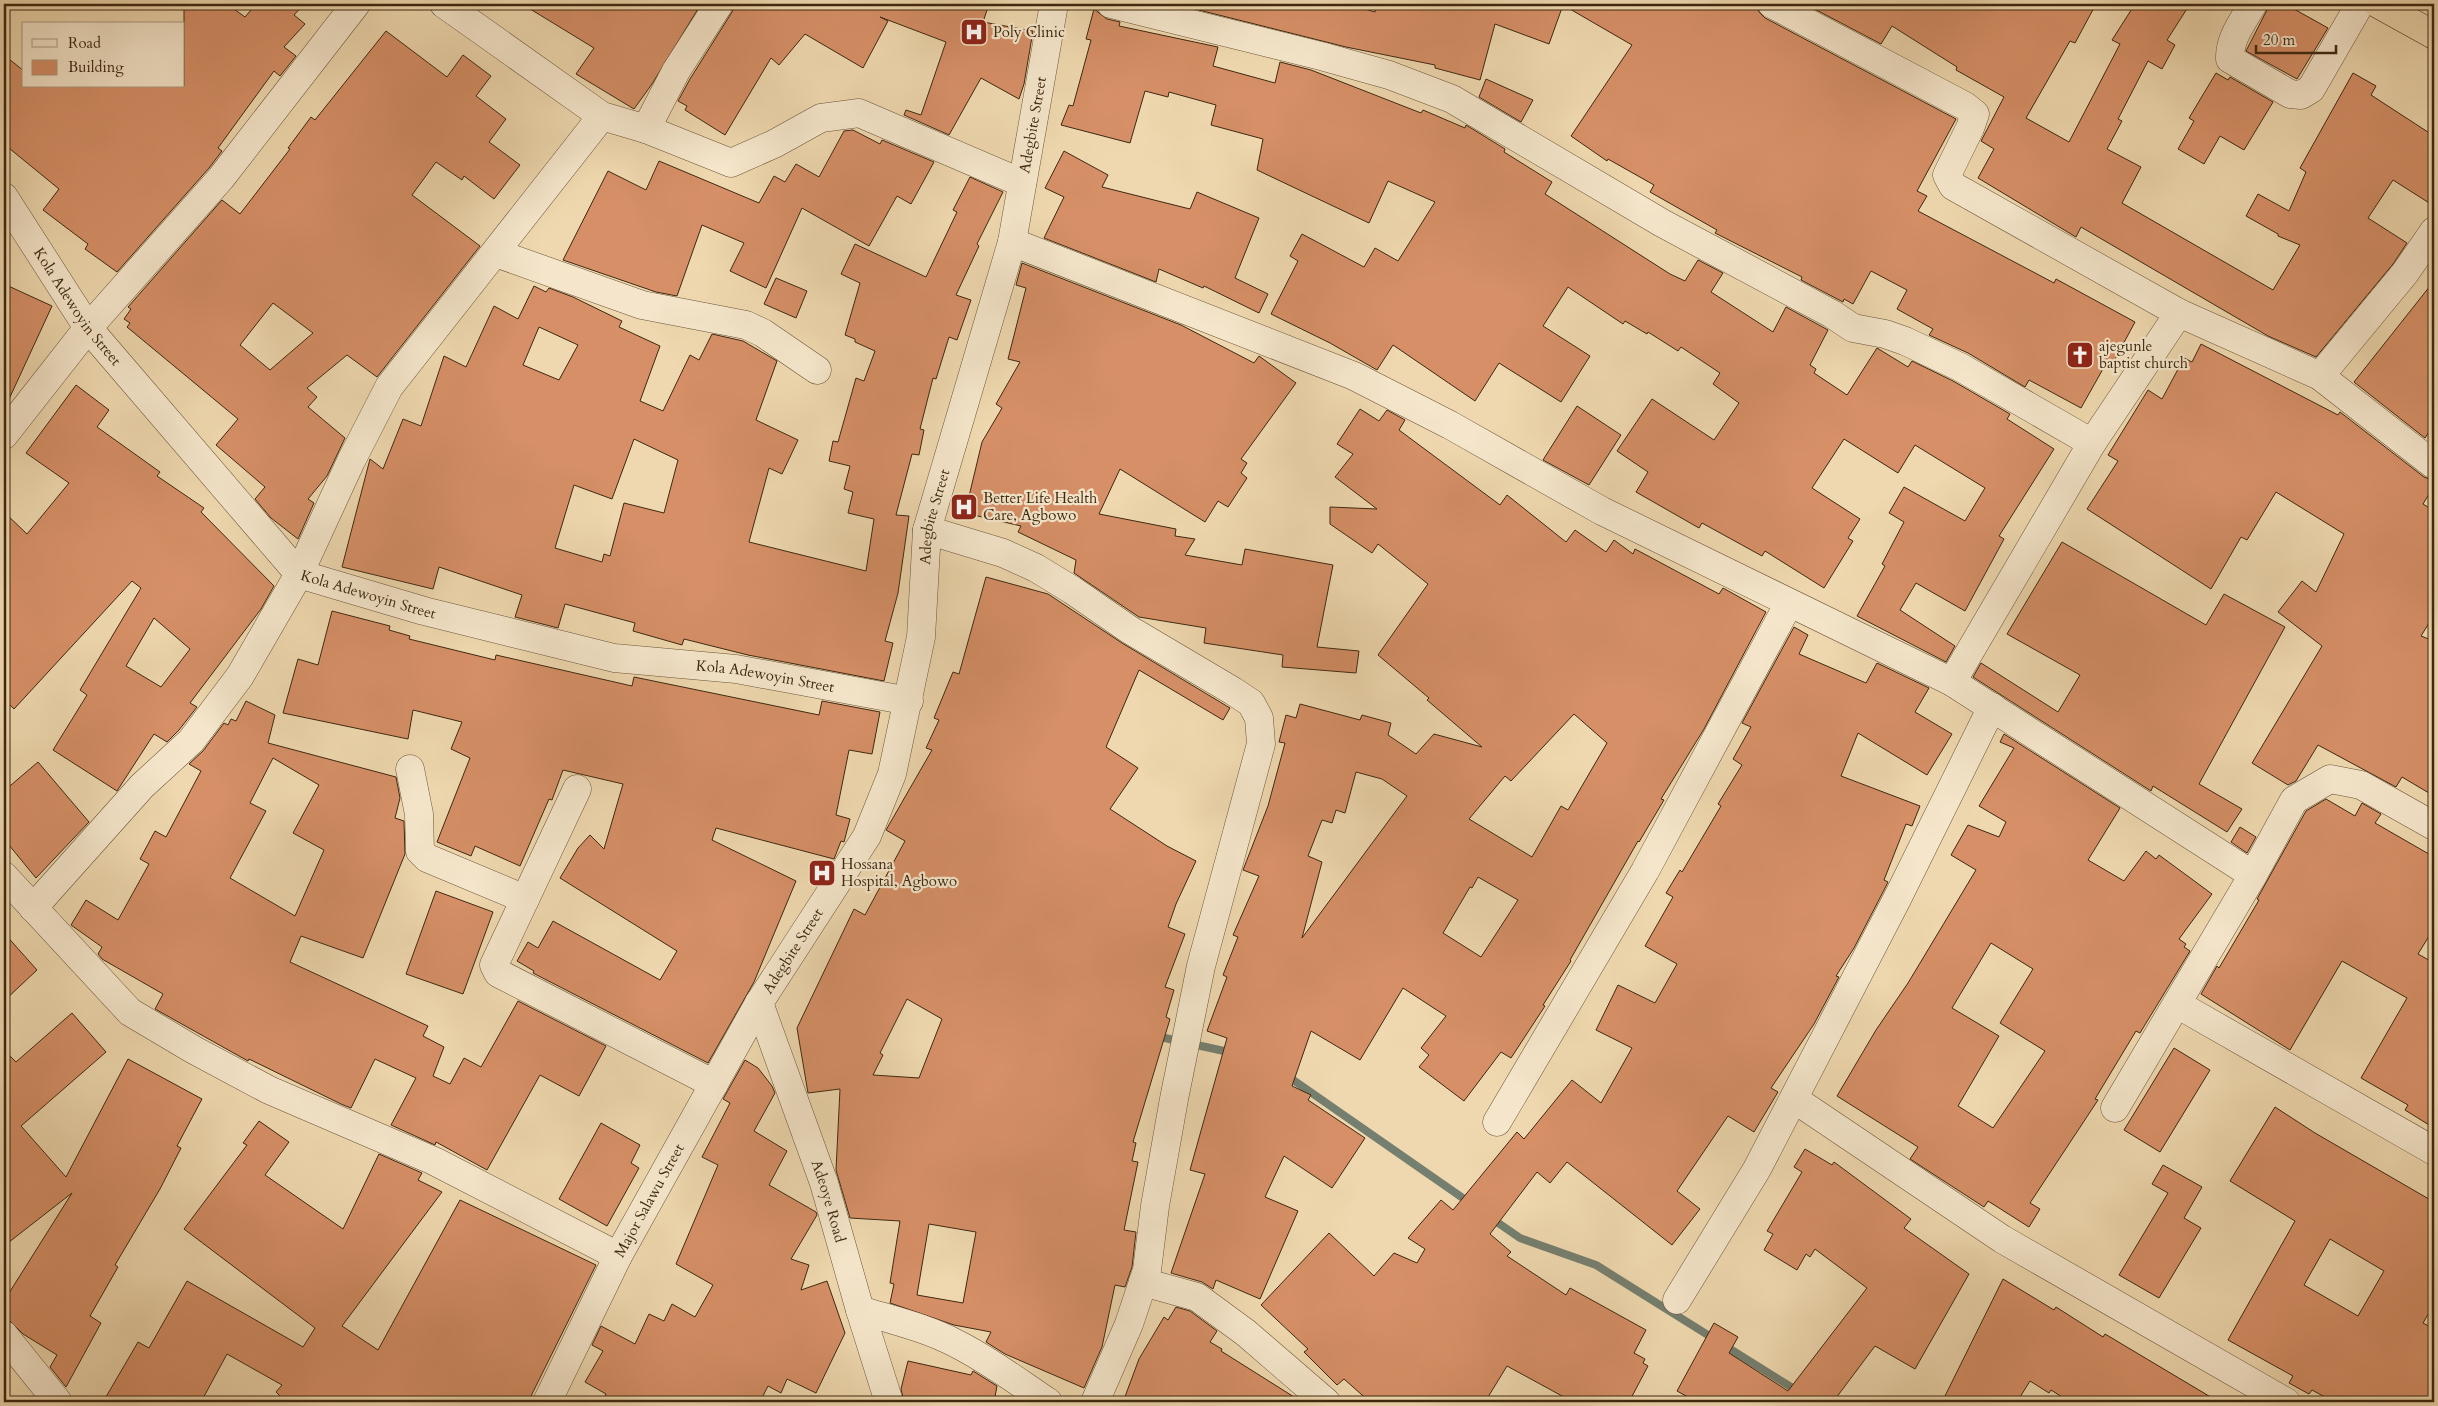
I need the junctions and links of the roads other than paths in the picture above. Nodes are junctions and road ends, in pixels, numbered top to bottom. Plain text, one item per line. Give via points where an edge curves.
1 (356, 4) edge
2 (444, 4) edge
3 (719, 4) edge
4 (1054, 4) edge
5 (1111, 4) edge
6 (1772, 4) edge
7 (2253, 4) edge
8 (2360, 4) edge
9 (2378, 4) edge
10 (2434, 35) edge
11 (602, 116) junction
12 (646, 129) junction
13 (1022, 183) junction
14 (4, 197) edge
15 (2434, 231) edge
16 (1012, 242) junction
17 (496, 253) junction
18 (2179, 313) junction
19 (88, 328) junction
20 (817, 370) dead end
21 (2320, 376) junction
22 (4, 435) edge
23 (2092, 443) junction
24 (2434, 465) edge
25 (927, 530) junction
26 (299, 574) junction
27 (1789, 603) junction
28 (1952, 682) junction
29 (909, 701) junction
30 (1992, 707) junction
31 (410, 769) dead end
32 (577, 788) dead end
33 (2434, 826) edge
34 (2253, 875) junction
35 (4, 876) edge
36 (525, 899) junction
37 (33, 908) junction
38 (759, 1003) junction
39 (2177, 1004) junction
40 (714, 1084) junction
41 (1794, 1099) junction
42 (2115, 1108) dead end
43 (1497, 1122) dead end
44 (2434, 1151) edge
45 (618, 1256) junction
46 (1143, 1282) junction
47 (1677, 1300) dead end
48 (860, 1310) junction
49 (4, 1335) edge
50 (58, 1402) edge
51 (547, 1402) edge
52 (889, 1402) edge
53 (1048, 1402) edge
54 (1095, 1402) edge
55 (1326, 1402) edge
56 (2286, 1402) edge

1 - 19 street via 221,178
2 - 11 street
3 - 12 street via 676,71
4 - 13 street, Adegbite Street
5 - 23 street via 1346,63 1452,98 1662,223 1853,328 1905,341 1960,367
6 - 18 street via 1975,114 1947,175 1953,186
7 - 8 street via 2234,37 2230,59 2290,94 2301,95 2311,89
9 - 10 highway
11 - 12 street
11 - 17 street
12 - 13 street via 731,163 821,118 860,113
13 - 16 street, Adegbite Street
14 - 19 street, Kola Adewoyin Street
15 - 21 street via 2405,273
16 - 25 street, Adegbite Street
16 - 27 street via 1354,376 1450,425 1602,511
17 - 20 street via 642,305 746,325
17 - 26 street via 389,387
18 - 21 street
18 - 23 street
19 - 22 street
19 - 26 street, Kola Adewoyin Street
21 - 24 street
23 - 28 street
25 - 29 street, Adegbite Street via 921,637
25 - 46 street via 1003,553 1036,568 1130,630 1251,703 1259,718 1261,744 1201,966 1174,1098
26 - 29 street, Kola Adewoyin Street via 424,611 614,658 736,669
26 - 37 street via 240,676 191,740 142,786
27 - 28 street
27 - 43 street via 1645,871
28 - 30 street
29 - 38 street, Adegbite Street via 892,774 867,836
30 - 34 street
30 - 41 street
31 - 36 street via 419,814 420,851 427,858
32 - 36 street
33 - 34 street via 2361,784 2330,779 2294,800
34 - 39 street
35 - 37 street
36 - 40 street via 494,965 498,973
37 - 45 street via 130,1012 269,1090 434,1161
38 - 40 street, Major Salawu Street
38 - 48 street, Adeoye Road via 824,1183
39 - 42 street
39 - 44 street
40 - 45 street, Major Salawu Street
41 - 47 street via 1757,1168
41 - 56 street via 2002,1239
45 - 51 street, Major Salawu Street
46 - 54 street
46 - 55 street via 1197,1297 1246,1333
48 - 52 street, Adeoye Road
48 - 53 street via 956,1343
49 - 50 street

